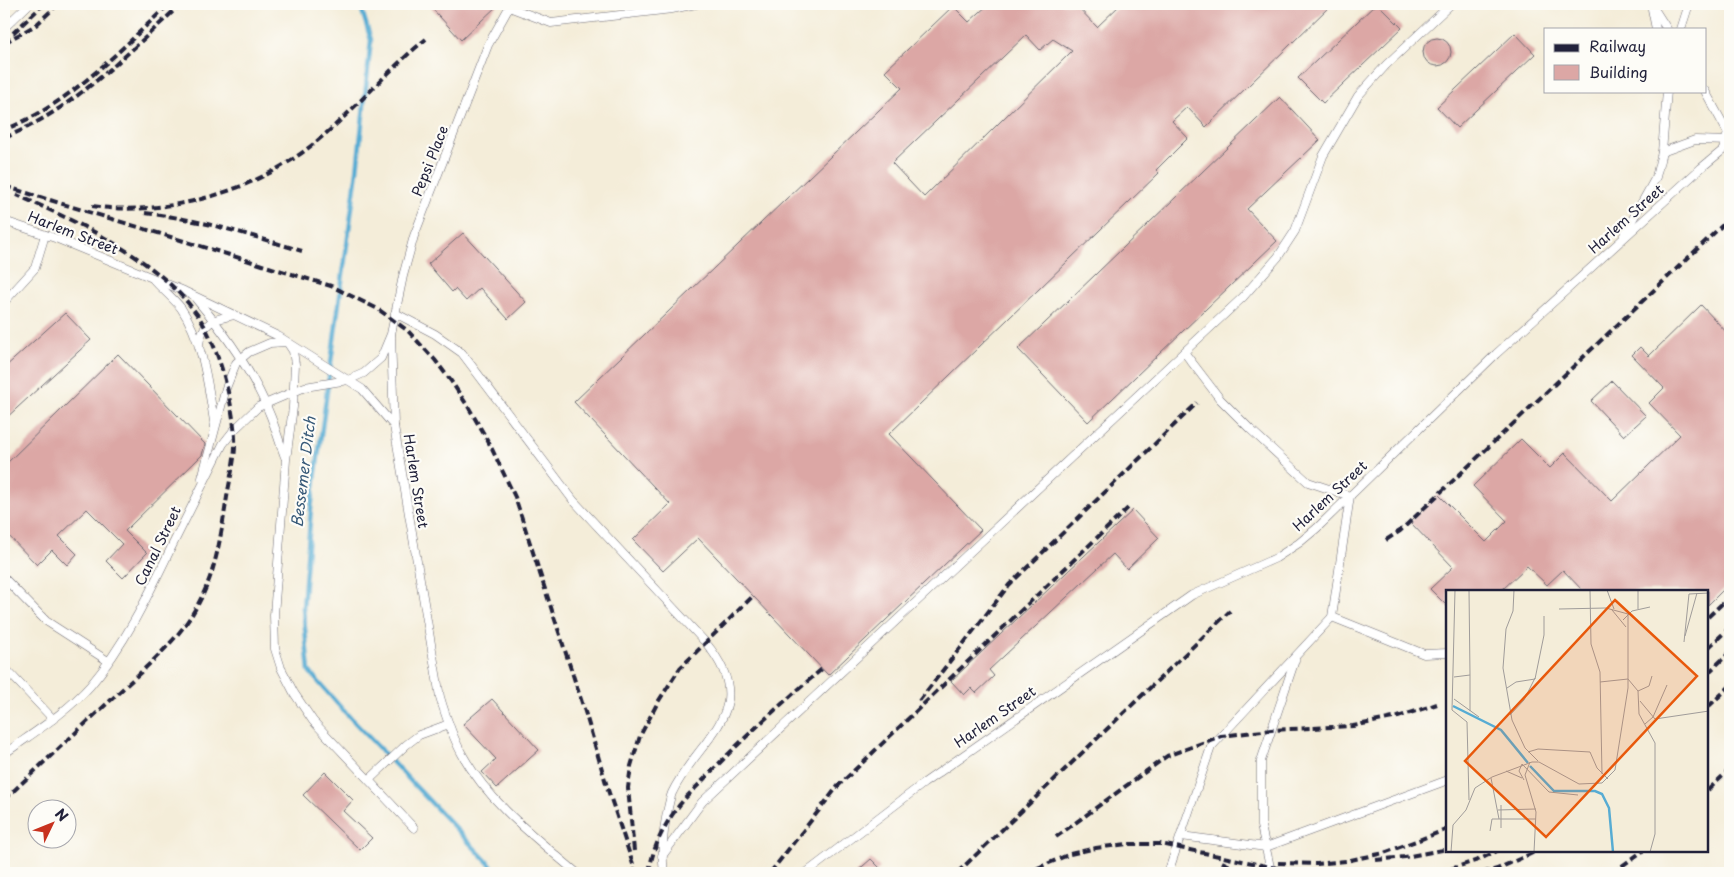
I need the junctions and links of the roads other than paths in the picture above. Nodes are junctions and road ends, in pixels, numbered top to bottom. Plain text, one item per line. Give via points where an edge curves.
1 (29, 4) edge
2 (696, 4) edge
3 (1451, 4) edge
4 (1651, 4) edge
5 (1689, 4) edge
6 (510, 5) edge
7 (4, 28) edge
8 (1656, 28) edge
9 (1666, 28) edge
10 (1681, 28) edge
11 (1667, 92) edge
12 (1706, 92) edge
13 (1728, 140) edge
14 (1662, 152) junction
15 (4, 221) edge
16 (45, 235) junction
17 (1621, 241) junction
18 (150, 277) junction
19 (193, 295) junction
20 (4, 302) edge
21 (395, 313) junction
22 (234, 314) junction
23 (214, 320) junction
24 (391, 334) junction
25 (287, 342) junction
26 (199, 346) junction
27 (1184, 352) junction
28 (241, 359) junction
29 (348, 380) junction
30 (294, 391) junction
31 (264, 404) junction
32 (394, 426) junction
33 (215, 430) junction
34 (286, 460) junction
35 (198, 495) junction
36 (1350, 496) junction
37 (4, 578) edge
38 (1332, 617) junction
39 (1446, 653) edge
40 (1297, 655) junction
41 (108, 661) junction
42 (4, 667) edge
43 (53, 719) junction
44 (449, 724) junction
45 (4, 754) edge
46 (369, 780) junction
47 (1446, 781) edge
48 (414, 828) dead end
49 (1181, 836) junction
50 (1266, 847) junction
51 (662, 856) junction
52 (577, 873) edge
53 (664, 873) edge
54 (806, 873) edge
55 (1168, 873) edge
56 (1277, 873) edge

1 - 7 lane
2 - 6 lane via 551,23
3 - 27 lane via 1358,96 1323,156 1294,231 1278,257 1243,297
4 - 8 lane
4 - 9 lane
5 - 10 lane
6 - 21 lane, Pepsi Place via 488,46 414,236
11 - 14 lane
12 - 13 lane via 1728,134
13 - 14 lane via 1695,140
13 - 17 lane, Harlem Street via 1723,150
14 - 17 lane via 1656,177
15 - 16 lane, Harlem Street
16 - 18 lane, Harlem Street
16 - 20 lane via 35,268
17 - 36 lane, Harlem Street via 1496,354
18 - 19 lane, Harlem Street
18 - 26 lane via 180,307
19 - 22 lane, Harlem Street
19 - 23 lane
21 - 24 lane, Pepsi Place
21 - 51 lane via 462,353 573,500 706,643 725,674 729,699 719,726 671,794
22 - 23 lane
22 - 25 lane, Harlem Street
23 - 26 lane via 205,327
23 - 28 lane
24 - 29 lane, Canal Street via 381,358 364,373
24 - 32 lane
25 - 28 lane via 270,343
25 - 29 lane, Harlem Street
25 - 30 lane via 293,351 295,364
26 - 33 lane
27 - 36 lane via 1220,399 1308,482
27 - 51 lane via 702,802
28 - 31 lane
28 - 33 lane via 236,363 226,388
29 - 30 lane, Canal Street
29 - 32 lane, Harlem Street via 362,389
30 - 31 lane, Canal Street
30 - 34 lane
31 - 34 lane
31 - 35 lane, Canal Street via 242,421 223,444
32 - 44 lane, Harlem Street via 440,697
33 - 35 lane
34 - 46 lane via 274,615 276,649 281,668 313,721
35 - 41 lane, Canal Street via 152,587
36 - 38 lane
36 - 54 lane, Harlem Street via 1300,543 1276,558 1192,595 931,777
37 - 41 lane via 46,621
38 - 39 lane via 1424,654
38 - 40 lane
40 - 49 lane via 1211,747
40 - 50 lane via 1261,760 1261,826
41 - 43 lane, Canal Street via 90,686
42 - 43 lane
43 - 45 lane, Canal Street
44 - 46 lane via 420,735
44 - 52 lane, Harlem Street via 463,756 480,781 509,813
46 - 48 lane
47 - 50 lane
49 - 50 lane
49 - 55 lane
50 - 56 lane via 1270,867
51 - 53 lane

